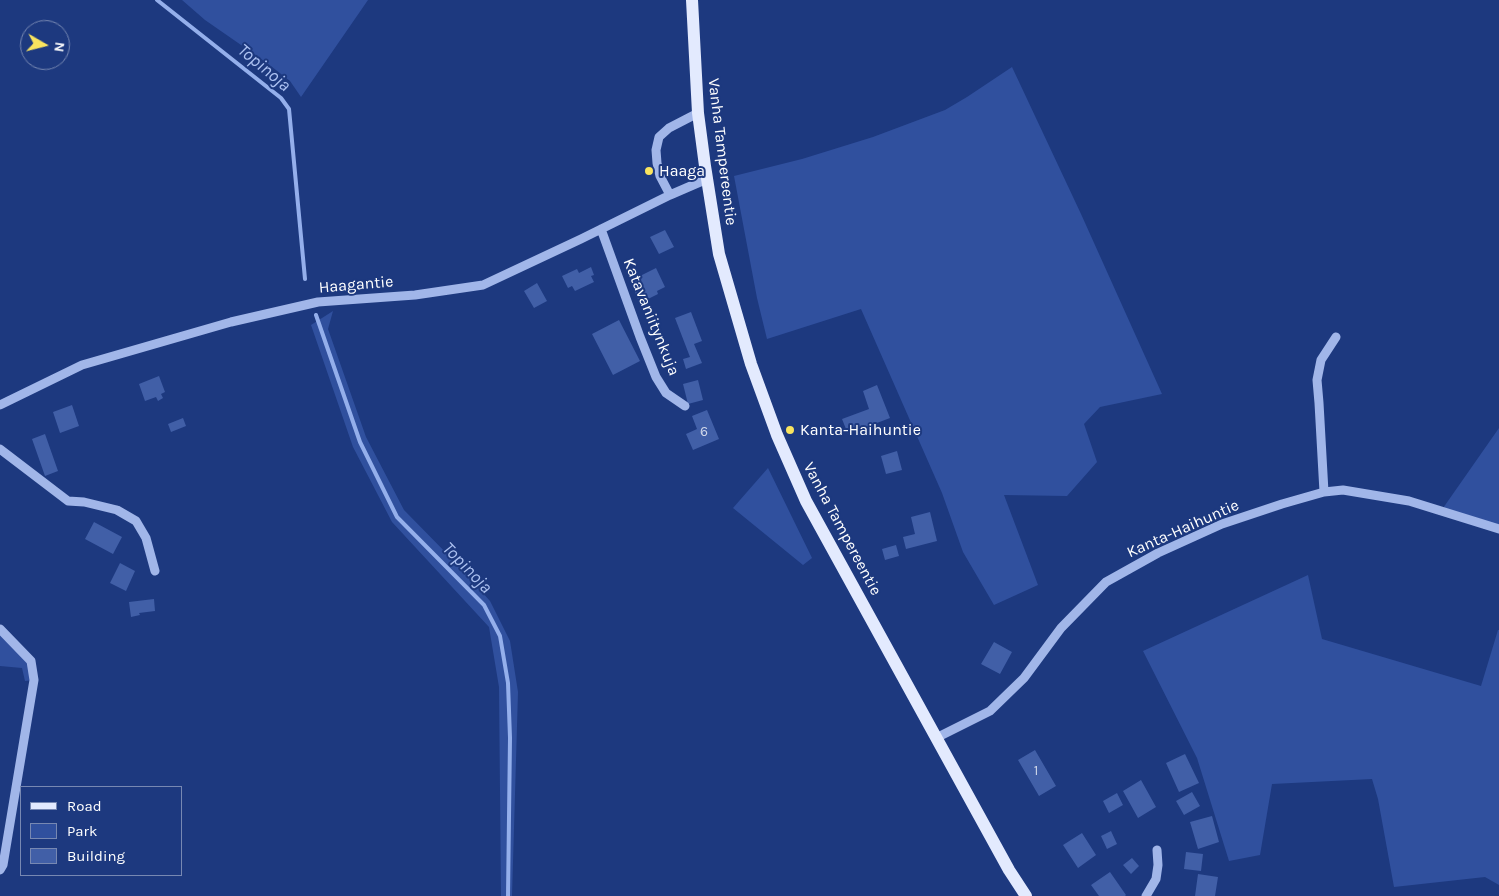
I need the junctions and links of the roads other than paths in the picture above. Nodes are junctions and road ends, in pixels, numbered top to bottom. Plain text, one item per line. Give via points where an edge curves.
1 (692, 0) edge
2 (698, 113) junction
3 (707, 179) junction
4 (670, 195) junction
5 (601, 229) junction
6 (1336, 337) dead end
7 (0, 405) edge
8 (685, 406) dead end
9 (0, 448) edge
10 (1324, 492) junction
11 (1499, 529) edge
12 (155, 571) dead end
13 (0, 629) edge
14 (938, 737) junction
15 (1157, 850) dead end
16 (0, 870) edge
17 (1026, 896) edge
18 (1146, 896) edge

1 - 2 main road, Vanha Tampereentie
2 - 3 main road, Vanha Tampereentie
2 - 4 street via 669,128 659,138 657,163
3 - 4 street, Haagantie
3 - 14 main road, Vanha Tampereentie via 719,254 751,364 777,435 806,501
4 - 5 street, Haagantie
5 - 7 street, Haagantie via 483,285 415,295 318,302 231,322 82,365
5 - 8 street, Katavaniitynkuja via 656,377 666,393
6 - 10 street via 1321,360 1317,380
9 - 12 street via 68,501 117,510 136,521 146,538
10 - 11 street, Kanta-Haihuntie via 1342,490 1409,501
10 - 14 street, Kanta-Haihuntie via 1222,524 1158,553 1106,582 1061,628 1024,678 990,712
13 - 16 street via 31,661 34,680
14 - 17 main road, Vanha Tampereentie
15 - 18 street via 1156,879

